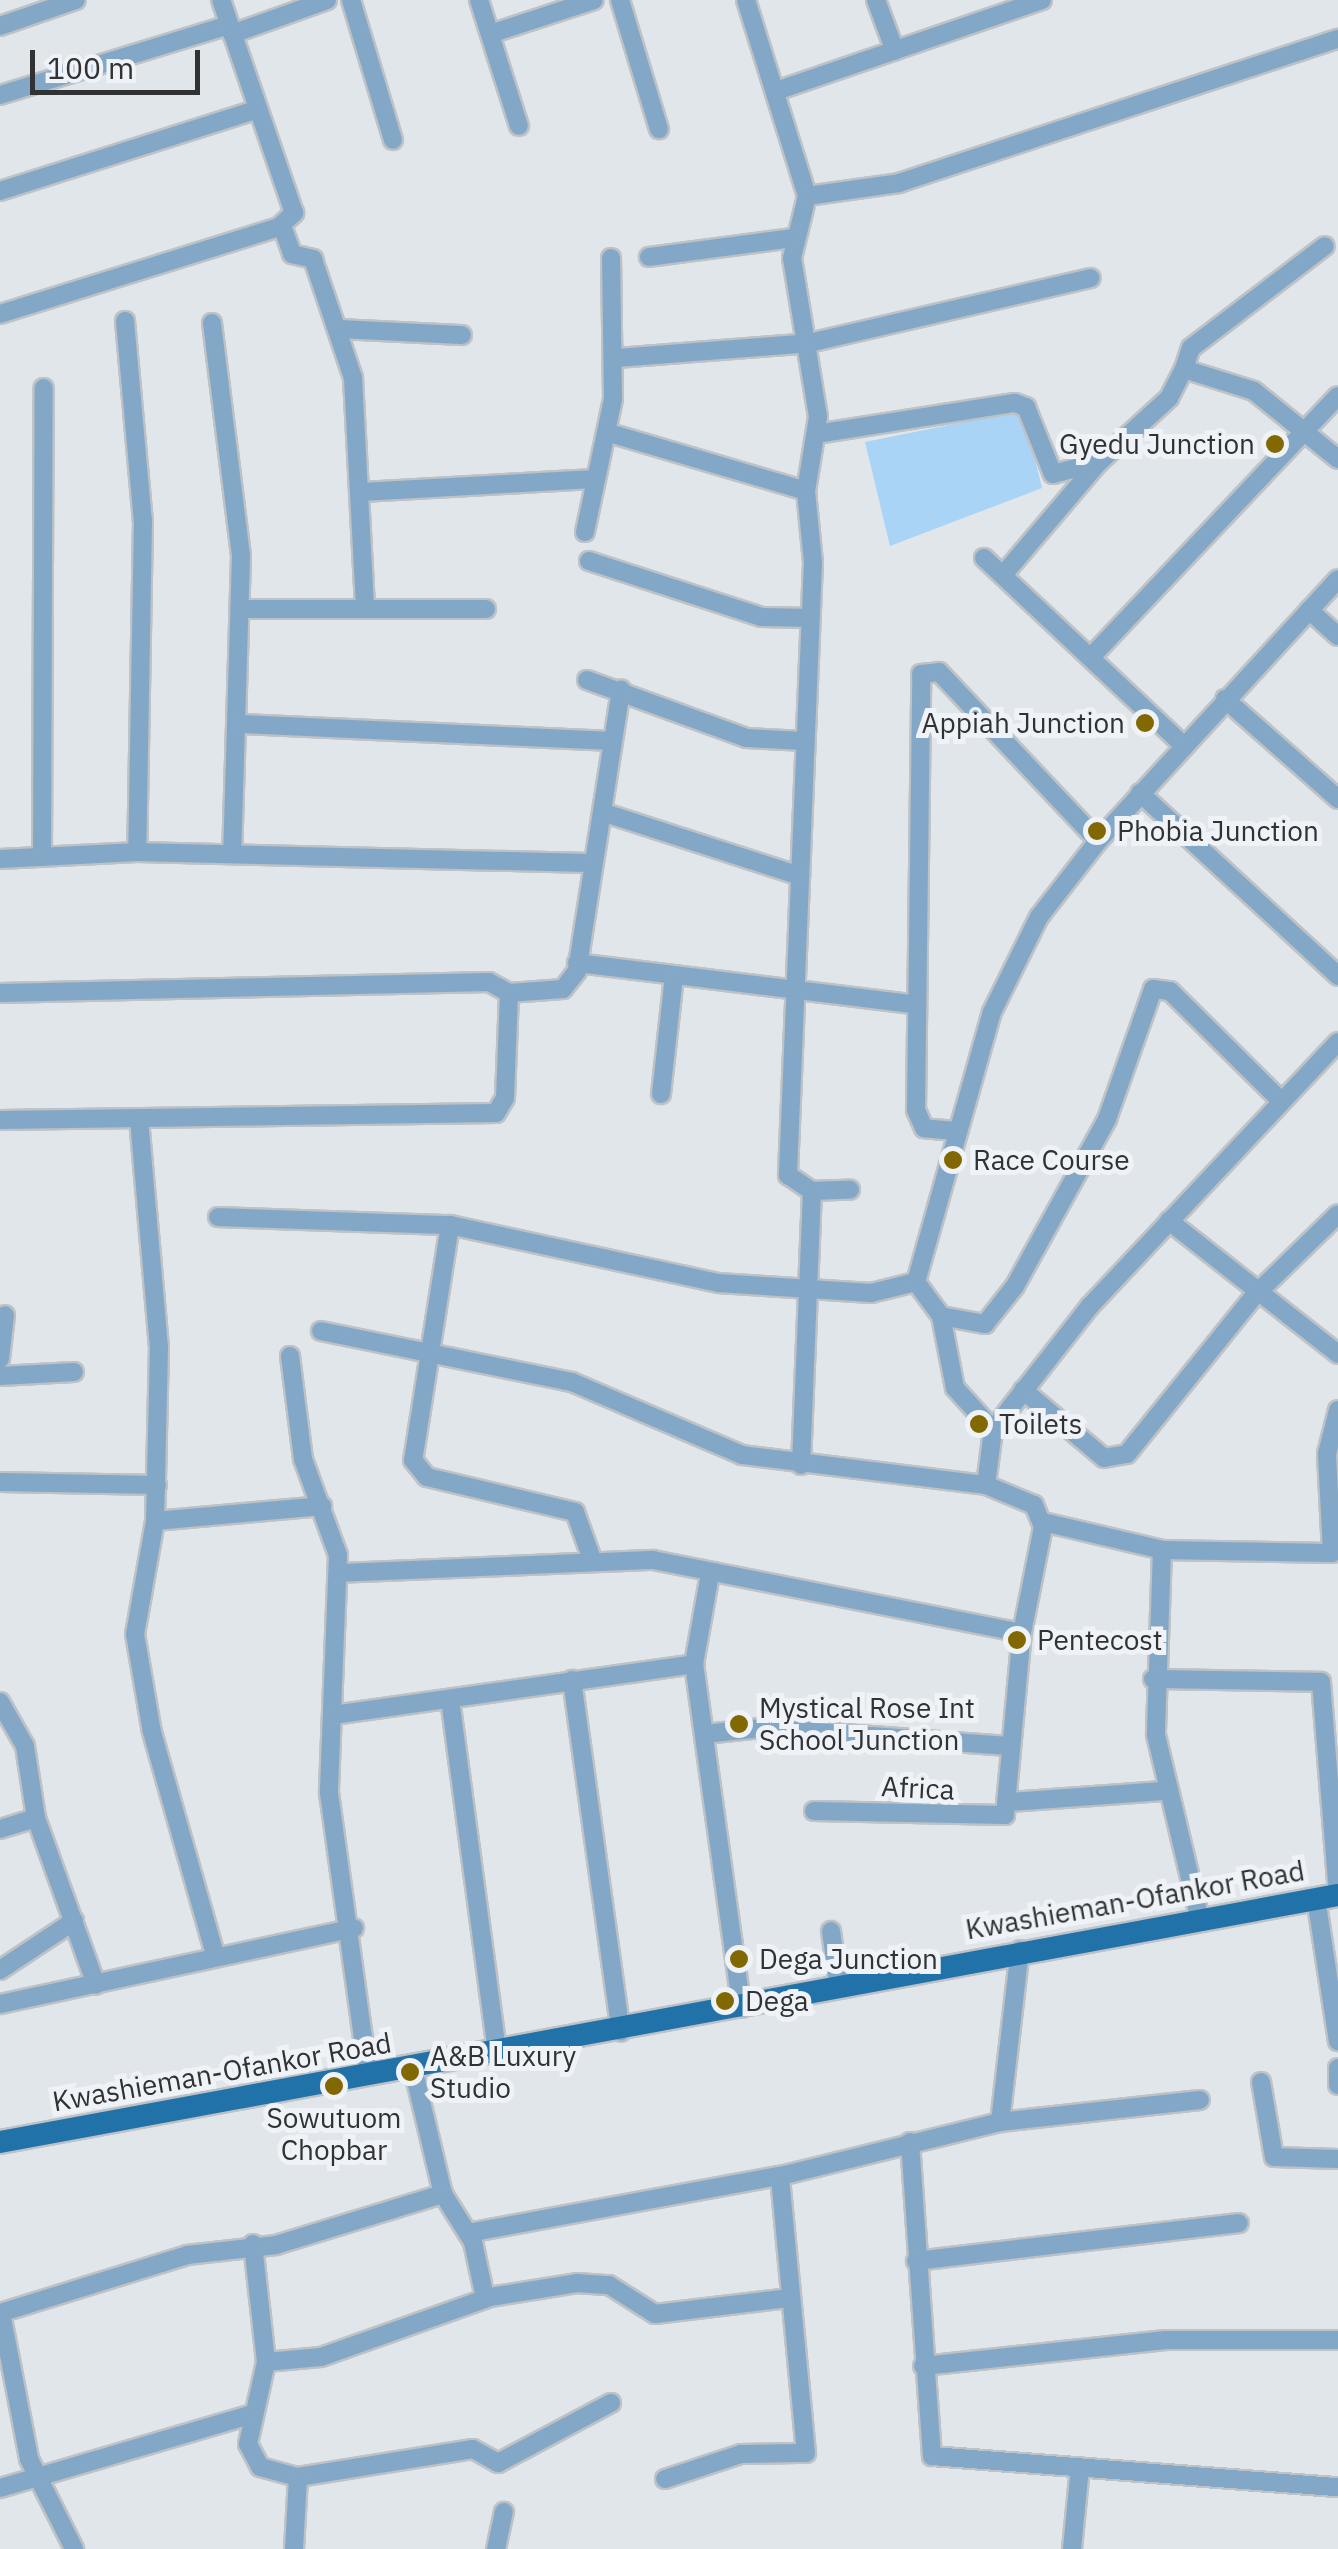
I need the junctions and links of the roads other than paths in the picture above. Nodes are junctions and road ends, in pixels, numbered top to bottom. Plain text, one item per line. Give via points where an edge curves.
1 (76, 0) edge
2 (221, 0) edge
3 (327, 0) edge
4 (351, 0) edge
5 (479, 0) edge
6 (594, 0) edge
7 (620, 0) edge
8 (746, 0) edge
9 (876, 0) edge
10 (1042, 0) edge
11 (0, 26) edge
12 (231, 29) junction
13 (490, 34) junction
14 (1338, 38) edge
15 (895, 51) junction
16 (779, 90) junction
17 (0, 96) edge
18 (256, 110) junction
19 (519, 126) dead end
20 (659, 129) dead end
21 (393, 140) dead end
22 (0, 192) edge
23 (808, 196) junction
24 (283, 229) junction
25 (794, 236) junction
26 (1325, 246) dead end
27 (650, 257) dead end
28 (611, 258) dead end
29 (1091, 278) dead end
30 (0, 314) edge
31 (125, 322) dead end
32 (212, 323) dead end
33 (338, 329) junction
34 (462, 334) dead end
35 (809, 343) junction
36 (616, 358) junction
37 (1184, 370) junction
38 (44, 388) dead end
39 (1338, 396) edge
40 (1307, 430) junction
41 (608, 433) junction
42 (816, 434) junction
43 (1338, 459) edge
44 (1099, 462) junction
45 (594, 479) junction
46 (806, 491) junction
47 (362, 492) junction
48 (584, 532) dead end
49 (984, 558) dead end
50 (588, 561) dead end
51 (1003, 575) junction
52 (1338, 579) edge
53 (365, 606) junction
54 (243, 608) junction
55 (486, 608) dead end
56 (1309, 610) junction
57 (810, 618) junction
58 (1338, 636) edge
59 (1091, 658) junction
60 (587, 680) dead end
61 (621, 689) junction
62 (1225, 698) junction
63 (240, 724) junction
64 (804, 741) junction
65 (609, 742) junction
66 (1182, 744) junction
67 (1140, 793) junction
68 (1338, 799) edge
69 (605, 814) junction
70 (1098, 841) junction
71 (138, 852) junction
72 (232, 854) junction
73 (42, 857) junction
74 (0, 859) edge
75 (589, 862) junction
76 (800, 876) junction
77 (578, 964) junction
78 (674, 976) junction
79 (1338, 976) edge
80 (794, 989) junction
81 (0, 993) edge
82 (509, 993) junction
83 (912, 1004) junction
84 (1338, 1042) edge
85 (661, 1094) dead end
86 (1280, 1100) junction
87 (139, 1119) junction
88 (0, 1120) edge
89 (956, 1131) junction
90 (850, 1190) dead end
91 (812, 1191) junction
92 (1338, 1214) edge
93 (218, 1217) dead end
94 (1169, 1221) junction
95 (450, 1225) junction
96 (916, 1282) junction
97 (805, 1287) junction
98 (1262, 1290) junction
99 (5, 1316) dead end
100 (942, 1316) junction
101 (321, 1331) dead end
102 (430, 1348) junction
103 (1338, 1354) edge
104 (290, 1356) dead end
105 (0, 1359) edge
106 (74, 1372) dead end
107 (0, 1376) edge
108 (1023, 1390) junction
109 (1338, 1410) edge
110 (992, 1430) junction
111 (801, 1466) junction
112 (0, 1482) edge
113 (157, 1485) junction
114 (986, 1485) junction
115 (322, 1506) junction
116 (155, 1521) junction
117 (1043, 1522) junction
118 (1162, 1550) junction
119 (593, 1562) junction
120 (339, 1573) junction
121 (710, 1574) junction
122 (1022, 1634) junction
123 (694, 1664) junction
124 (1153, 1678) junction
125 (572, 1680) junction
126 (450, 1699) junction
127 (0, 1702) edge
128 (332, 1715) junction
129 (705, 1734) junction
130 (1008, 1746) junction
131 (1163, 1791) junction
132 (1010, 1802) junction
133 (814, 1811) dead end
134 (36, 1818) junction
135 (0, 1828) edge
136 (1327, 1896) edge
137 (1200, 1920) junction
138 (74, 1921) junction
139 (354, 1928) junction
140 (831, 1932) dead end
141 (1020, 1950) junction
142 (214, 1955) junction
143 (0, 1970) edge
144 (96, 1985) junction
145 (839, 1988) junction
146 (0, 2004) edge
147 (742, 2008) junction
148 (620, 2032) junction
149 (1338, 2040) edge
150 (497, 2053) junction
151 (413, 2068) junction
152 (1338, 2068) edge
153 (368, 2075) junction
154 (1261, 2082) dead end
155 (1338, 2085) edge
156 (1200, 2100) dead end
157 (1000, 2122) junction
158 (0, 2142) edge
159 (910, 2142) junction
160 (1338, 2159) edge
161 (780, 2176) junction
162 (442, 2194) junction
163 (1239, 2223) dead end
164 (468, 2233) junction
165 (253, 2244) junction
166 (916, 2262) junction
167 (486, 2298) junction
168 (790, 2298) junction
169 (0, 2313) edge
170 (1338, 2340) edge
171 (266, 2362) junction
172 (923, 2366) junction
173 (611, 2403) dead end
174 (250, 2414) junction
175 (1080, 2467) junction
176 (298, 2477) junction
177 (38, 2478) junction
178 (665, 2479) dead end
179 (1338, 2487) edge
180 (0, 2488) edge
181 (504, 2512) dead end
182 (74, 2549) edge
183 (294, 2549) edge
184 (496, 2549) edge
185 (1072, 2549) edge

1 - 11 street
2 - 12 street
3 - 12 street
4 - 21 street
5 - 13 street
6 - 13 street
7 - 20 street
8 - 16 street
9 - 15 street
10 - 15 street
12 - 17 street
12 - 18 street
13 - 19 street
14 - 23 street via 899,184
15 - 16 street
16 - 23 street
18 - 22 street
18 - 24 street via 294,212
23 - 25 street
24 - 30 street
24 - 33 street via 290,250 313,259
25 - 27 street
25 - 35 street
26 - 37 street via 1191,348
28 - 36 street
29 - 35 street
31 - 71 street via 143,521
32 - 54 street
33 - 34 street
33 - 47 street via 354,378
35 - 36 street
35 - 42 street
36 - 41 street
37 - 40 street via 1254,391
37 - 44 street via 1168,398
38 - 73 street
39 - 40 street
40 - 43 street
40 - 59 street
41 - 45 street
41 - 46 street
42 - 44 street via 1016,403 1026,407 1053,474
42 - 46 street
44 - 51 street
45 - 47 street
45 - 48 street
46 - 57 street
47 - 53 street
49 - 51 street
50 - 57 street via 761,616
51 - 59 street
52 - 56 street
53 - 54 street
53 - 55 street
54 - 63 street
56 - 58 street
56 - 62 street
57 - 64 street
59 - 66 street
60 - 61 street
61 - 64 street via 746,738
61 - 65 street
62 - 66 street
62 - 68 street
63 - 65 street
63 - 72 street
64 - 76 street
65 - 69 street
66 - 67 street
67 - 70 street
67 - 79 street
69 - 75 street
69 - 76 street
70 - 83 street via 939,672 925,670
70 - 89 street via 1007,975
71 - 72 street
71 - 73 street
72 - 75 street
73 - 74 street
75 - 77 street
76 - 80 street
77 - 78 street
77 - 82 street via 563,989
78 - 80 street
78 - 85 street
80 - 83 street
80 - 91 street via 788,1175
81 - 82 street via 489,982
82 - 87 street via 506,1098 496,1113
83 - 89 street via 918,1122
84 - 86 street
86 - 94 street
86 - 100 street via 1170,991 1153,989 1107,1118 1015,1286 985,1324
87 - 88 street
87 - 113 street via 158,1311
89 - 96 street
90 - 91 street
91 - 97 street
92 - 98 street
93 - 95 street
94 - 98 street
94 - 108 street
95 - 97 street via 720,1283
95 - 102 street
96 - 97 street via 872,1293
96 - 100 street
97 - 111 street
98 - 103 street
98 - 108 street via 1126,1454 1104,1458
99 - 105 street
100 - 110 street via 955,1388
101 - 102 street
102 - 111 street via 572,1382 718,1448
102 - 119 street via 417,1469 575,1512
104 - 115 street via 294,1422
106 - 107 street
108 - 110 street
109 - 118 street via 1327,1454 1332,1554
110 - 114 street
111 - 114 street
112 - 113 street
113 - 116 street
114 - 117 street via 1034,1505
115 - 116 street
115 - 120 street
116 - 142 street via 135,1606 140,1672
117 - 118 street
117 - 122 street
118 - 124 street
119 - 120 street
119 - 121 street via 653,1560
120 - 128 street
121 - 122 street
121 - 123 street
122 - 130 street
123 - 125 street
123 - 129 street
124 - 131 street
124 - 136 street via 1320,1682
125 - 126 street
125 - 148 street
126 - 128 street
126 - 150 street
127 - 134 street via 29,1758
128 - 139 street via 329,1793
129 - 130 street via 762,1728
129 - 147 street
130 - 132 street
131 - 132 street, Africa
131 - 137 street
132 - 133 street, Africa via 990,1820
134 - 135 street
134 - 138 street
136 - 137 main road, Kwashieman-Ofankor Road
136 - 149 street
137 - 141 main road, Kwashieman-Ofankor Road
138 - 143 street
138 - 144 street
139 - 142 street
139 - 153 street
140 - 145 street
141 - 145 main road, Kwashieman-Ofankor Road
141 - 157 street
142 - 144 street
144 - 146 street
145 - 147 main road, Kwashieman-Ofankor Road
147 - 148 main road, Kwashieman-Ofankor Road
148 - 150 main road, Kwashieman-Ofankor Road
150 - 151 main road, Kwashieman-Ofankor Road
151 - 153 main road, Kwashieman-Ofankor Road
151 - 162 street
152 - 155 street
153 - 158 main road, Kwashieman-Ofankor Road
154 - 160 street via 1274,2157
156 - 157 street
157 - 159 street
159 - 161 street
159 - 166 street
161 - 164 street
161 - 168 street
162 - 164 street
162 - 165 street via 302,2239
163 - 166 street
164 - 167 street
165 - 169 street via 186,2255
165 - 171 street
166 - 172 street
167 - 168 street via 588,2282 655,2314
167 - 171 street via 364,2346
168 - 178 street via 806,2453 742,2454
169 - 177 street
170 - 172 street via 1166,2340
171 - 174 street
172 - 175 street via 932,2456
173 - 176 street via 498,2463 473,2449
174 - 176 street via 254,2464
174 - 177 street
175 - 179 street
175 - 185 street
176 - 183 street
177 - 180 street
177 - 182 street
181 - 184 street

